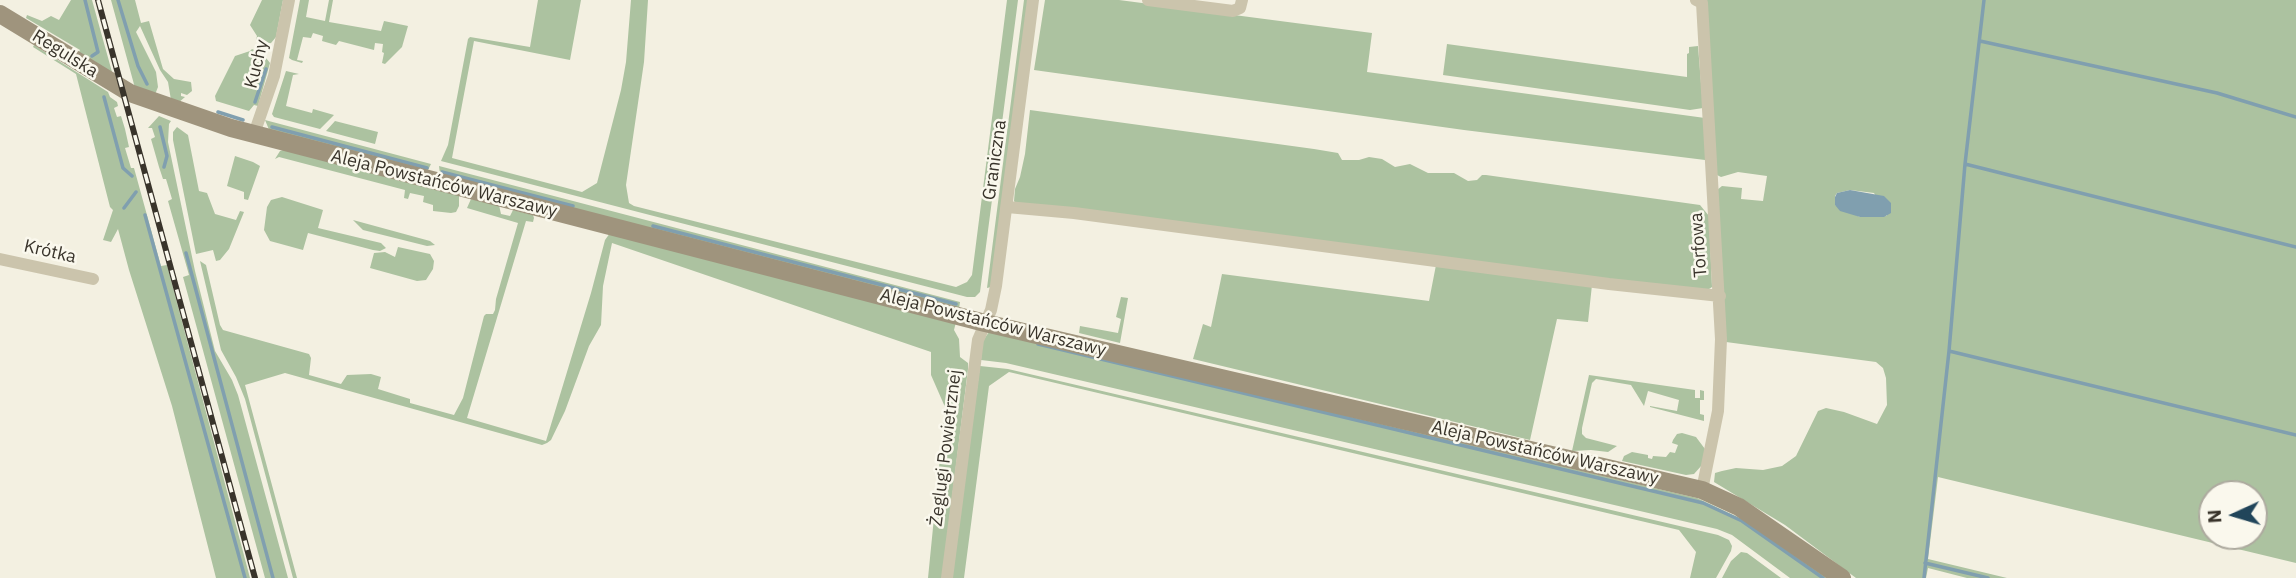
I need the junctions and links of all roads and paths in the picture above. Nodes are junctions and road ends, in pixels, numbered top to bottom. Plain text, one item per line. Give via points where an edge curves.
1 (289, 0) edge
2 (1033, 0) edge
3 (1149, 0) edge
4 (1696, 0) edge
5 (1242, 3) edge
6 (0, 14) edge
7 (130, 93) joint
8 (254, 134) junction
9 (1007, 206) junction
10 (0, 259) edge
11 (93, 279) dead end
12 (1720, 296) junction
13 (985, 323) junction
14 (1702, 490) junction
15 (947, 578) edge
16 (1842, 578) edge

1 - 8 street, Kuchy via 274,76
2 - 9 street, Graniczna
3 - 5 street via 1233,11
4 - 12 street, Torfowa via 1702,4
6 - 7 street, Regulska
7 - 8 street, Aleja Powstańców Warszawy
8 - 13 street, Aleja Powstańców Warszawy
9 - 12 street
9 - 13 street, Graniczna via 996,286
10 - 11 street, Krótka
12 - 14 street, Torfowa via 1718,411
13 - 14 street, Aleja Powstańców Warszawy
13 - 15 street, Żeglugi Powietrznej via 978,340
14 - 16 street, Aleja Powstańców Warszawy via 1730,501

